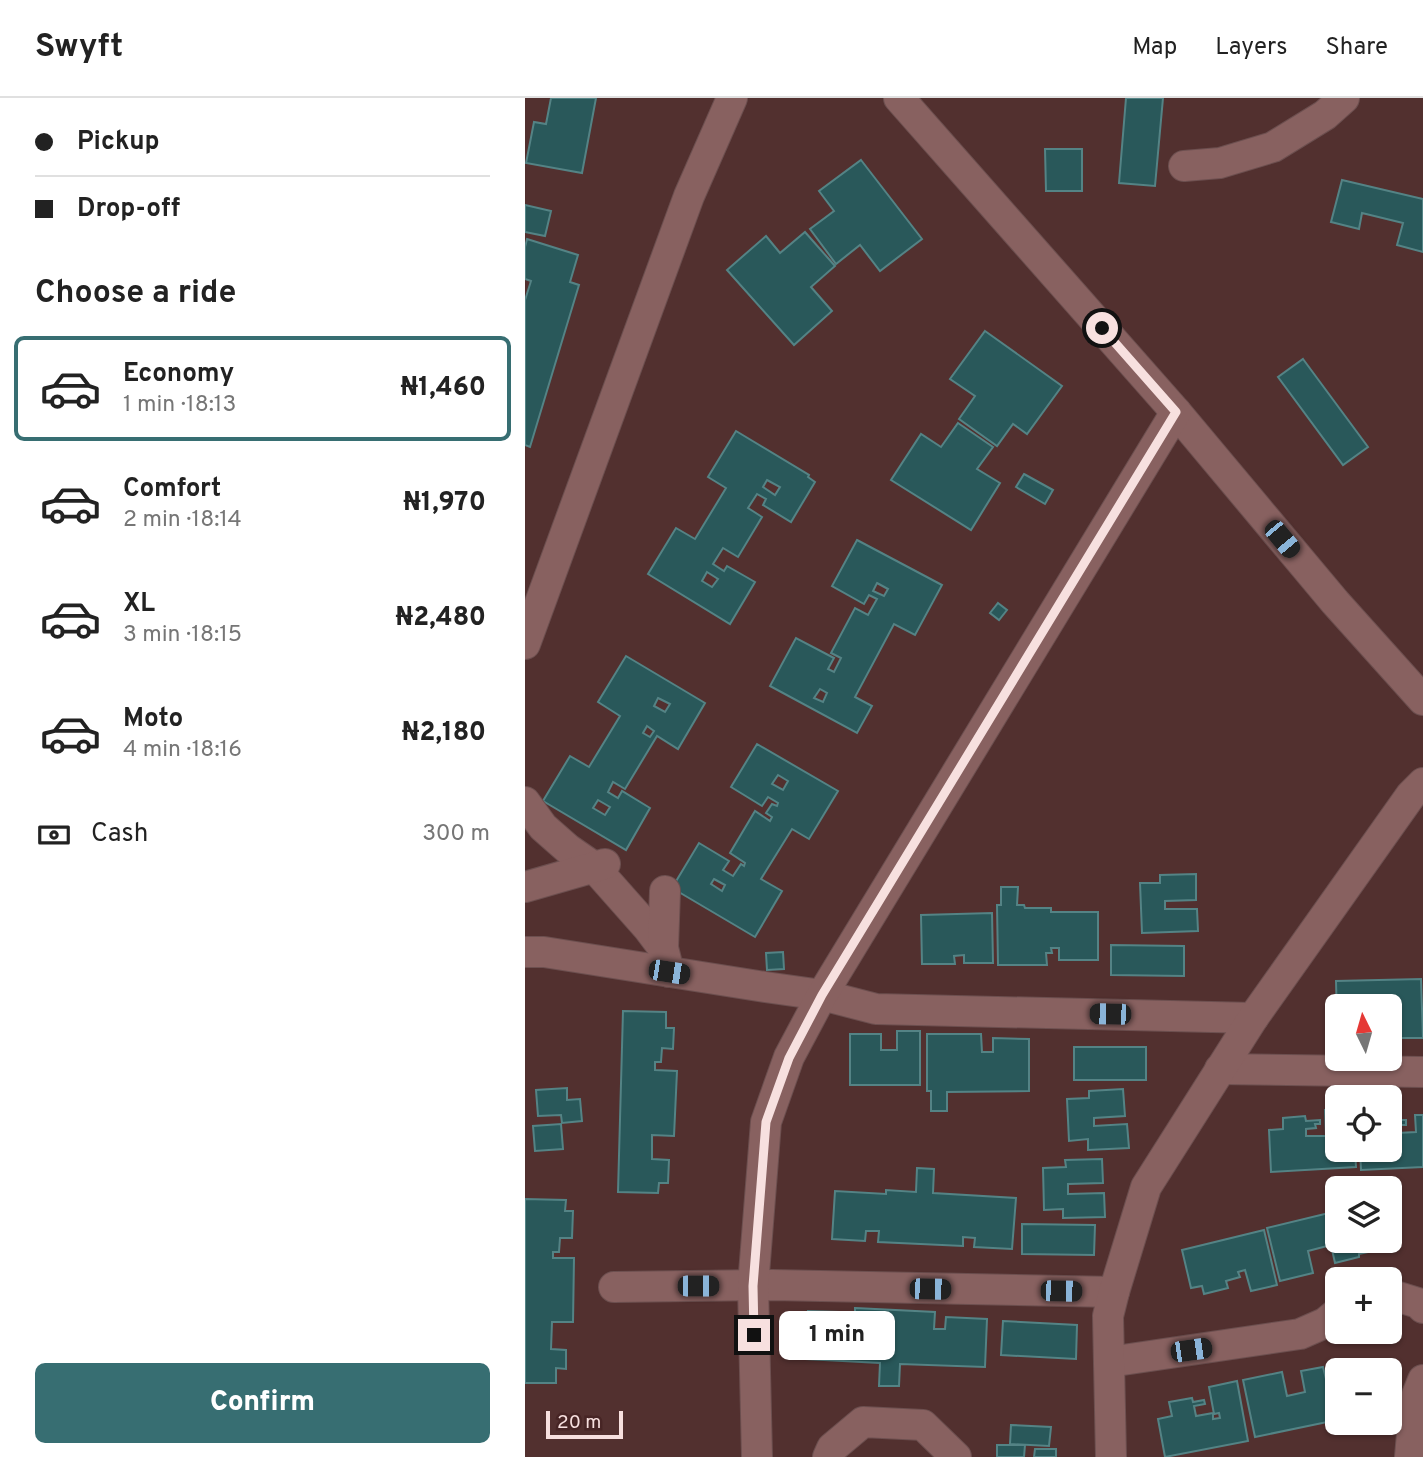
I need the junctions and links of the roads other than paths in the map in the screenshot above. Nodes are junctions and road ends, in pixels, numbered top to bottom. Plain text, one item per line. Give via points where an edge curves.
1 (732, 98) edge
2 (899, 98) edge
3 (1344, 98) edge
4 (1184, 166) dead end
5 (1176, 412) junction
6 (525, 644) edge
7 (1423, 700) edge
8 (1423, 783) edge
9 (525, 802) edge
10 (606, 864) junction
11 (525, 887) edge
12 (664, 891) dead end
13 (525, 952) edge
14 (666, 960) junction
15 (822, 995) junction
16 (1253, 1018) junction
17 (1220, 1069) junction
18 (1423, 1072) edge
19 (753, 1286) junction
20 (614, 1287) dead end
21 (1114, 1292) junction
22 (1402, 1298) edge
23 (1423, 1308) edge
24 (1325, 1323) edge
25 (1109, 1362) junction
26 (1423, 1380) edge
27 (757, 1457) edge
28 (828, 1457) edge
29 (956, 1457) edge
30 (1111, 1457) edge
31 (1410, 1457) edge

1 - 6 street via 689,196
2 - 5 street
3 - 4 street via 1273,147 1220,163
5 - 7 street
5 - 15 street
8 - 16 street
9 - 10 street via 543,827 568,849
10 - 11 street
10 - 14 street
12 - 14 street
13 - 14 street
14 - 15 street
15 - 16 street via 876,1009
15 - 19 street via 789,1058 766,1122
16 - 17 street
17 - 18 street
17 - 21 street via 1146,1187
19 - 20 street
19 - 21 street
19 - 27 street
21 - 25 street via 1108,1316
22 - 23 street
24 - 25 street via 1300,1334
25 - 30 street
26 - 31 street via 1415,1400
28 - 29 street via 832,1448 863,1422 923,1425

